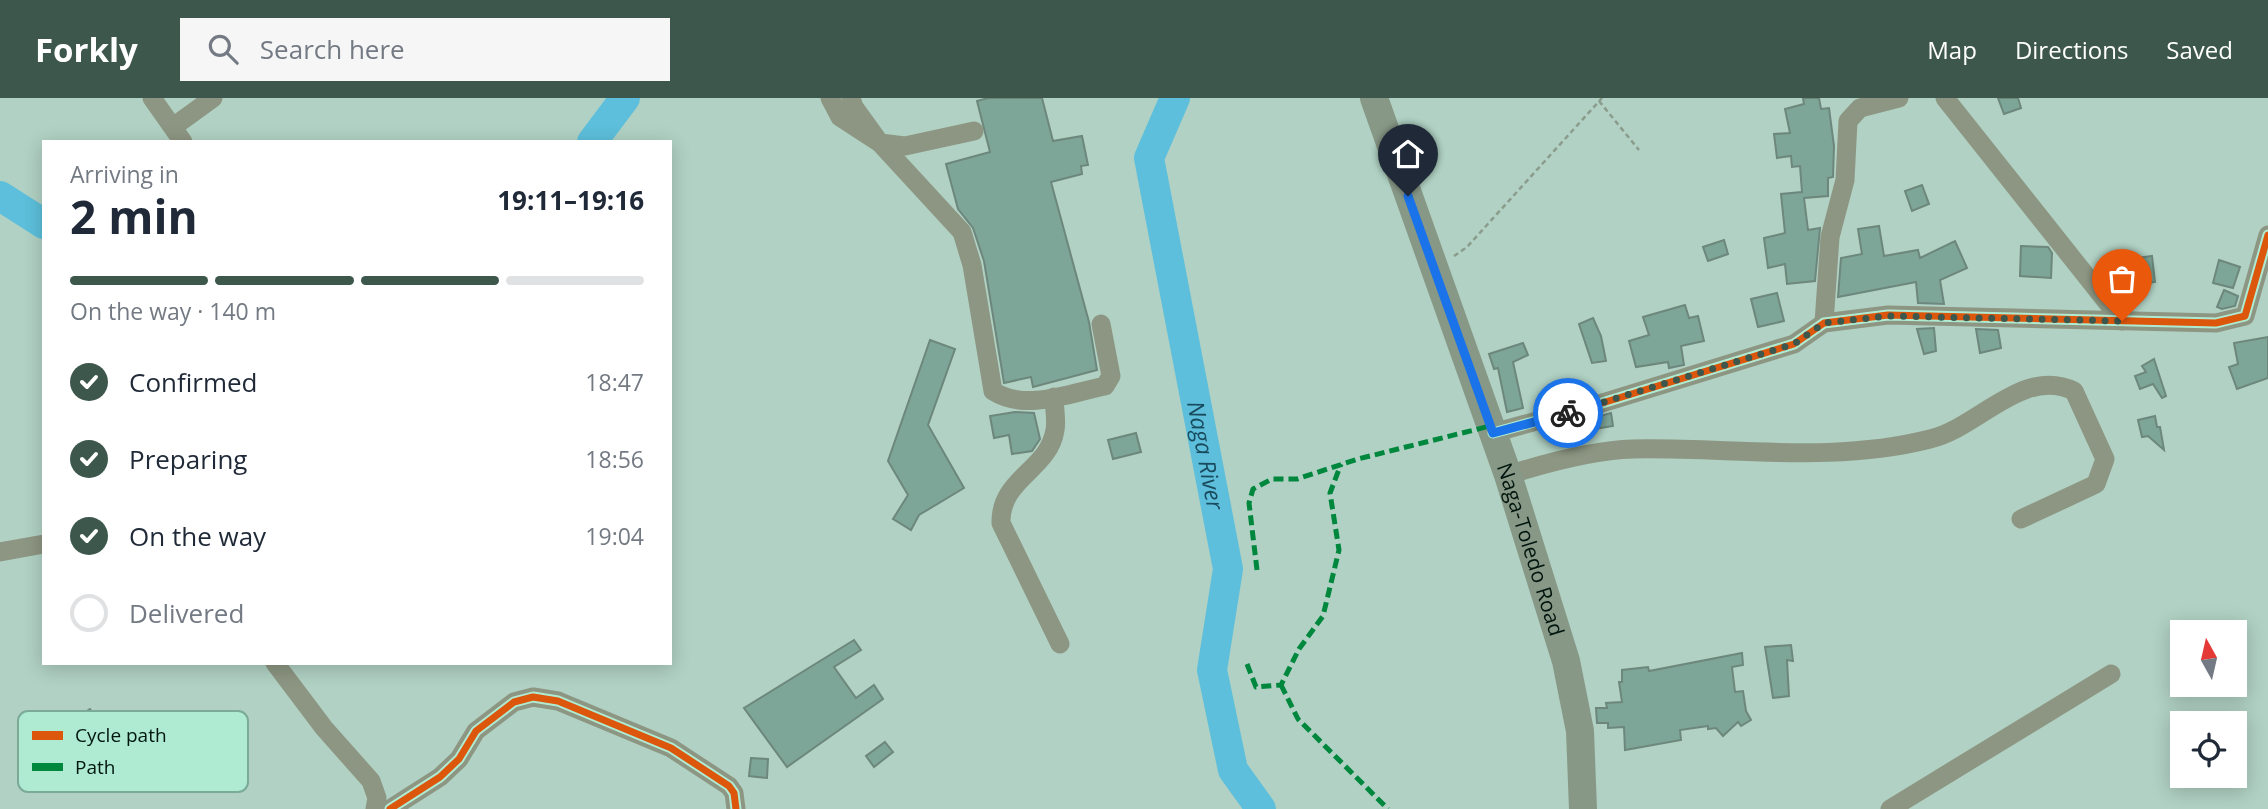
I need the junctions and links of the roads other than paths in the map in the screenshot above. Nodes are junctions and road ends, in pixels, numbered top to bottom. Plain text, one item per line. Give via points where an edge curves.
1 (152, 98) edge
2 (213, 98) edge
3 (830, 98) edge
4 (851, 98) edge
5 (1374, 98) edge
6 (1899, 98) edge
7 (1945, 98) edge
8 (974, 131) dead end
9 (178, 134) edge
10 (880, 143) junction
11 (2268, 235) edge
12 (2122, 321) junction
13 (1824, 323) junction
14 (1101, 324) dead end
15 (1054, 397) junction
16 (1493, 433) junction
17 (1508, 475) junction
18 (2021, 519) dead end
19 (42, 544) edge
20 (0, 552) edge
21 (1060, 644) dead end
22 (277, 665) edge
23 (2111, 674) dead end
24 (375, 809) edge
25 (390, 809) edge
26 (736, 809) edge
27 (1583, 809) edge
28 (1890, 809) edge

1 - 9 street
2 - 9 street
3 - 10 street via 839,117
4 - 10 street
5 - 16 highway, Naga-Toledo Road
6 - 13 street via 1860,108 1848,121 1845,180 1830,237
7 - 12 street
8 - 10 street via 905,146
10 - 15 street via 962,232 972,265 993,391 1020,401
11 - 12 street via 2245,316 2216,323
12 - 13 street via 1888,316
13 - 16 street via 1794,344
14 - 15 street via 1111,376 1105,386
15 - 21 street via 1055,431 1041,460 1011,488 1000,507 1001,523
16 - 17 highway, Naga-Toledo Road
17 - 18 street via 1542,464 1630,449 1846,453 1933,439 2022,391 2057,382 2074,391 2105,459 2103,471 2096,484
17 - 27 highway, Naga-Toledo Road via 1566,661 1580,731
19 - 20 street
22 - 24 street via 371,781 377,798
23 - 28 street
25 - 26 street via 440,777 459,759 476,731 514,702 533,697 558,701 671,748 729,786

